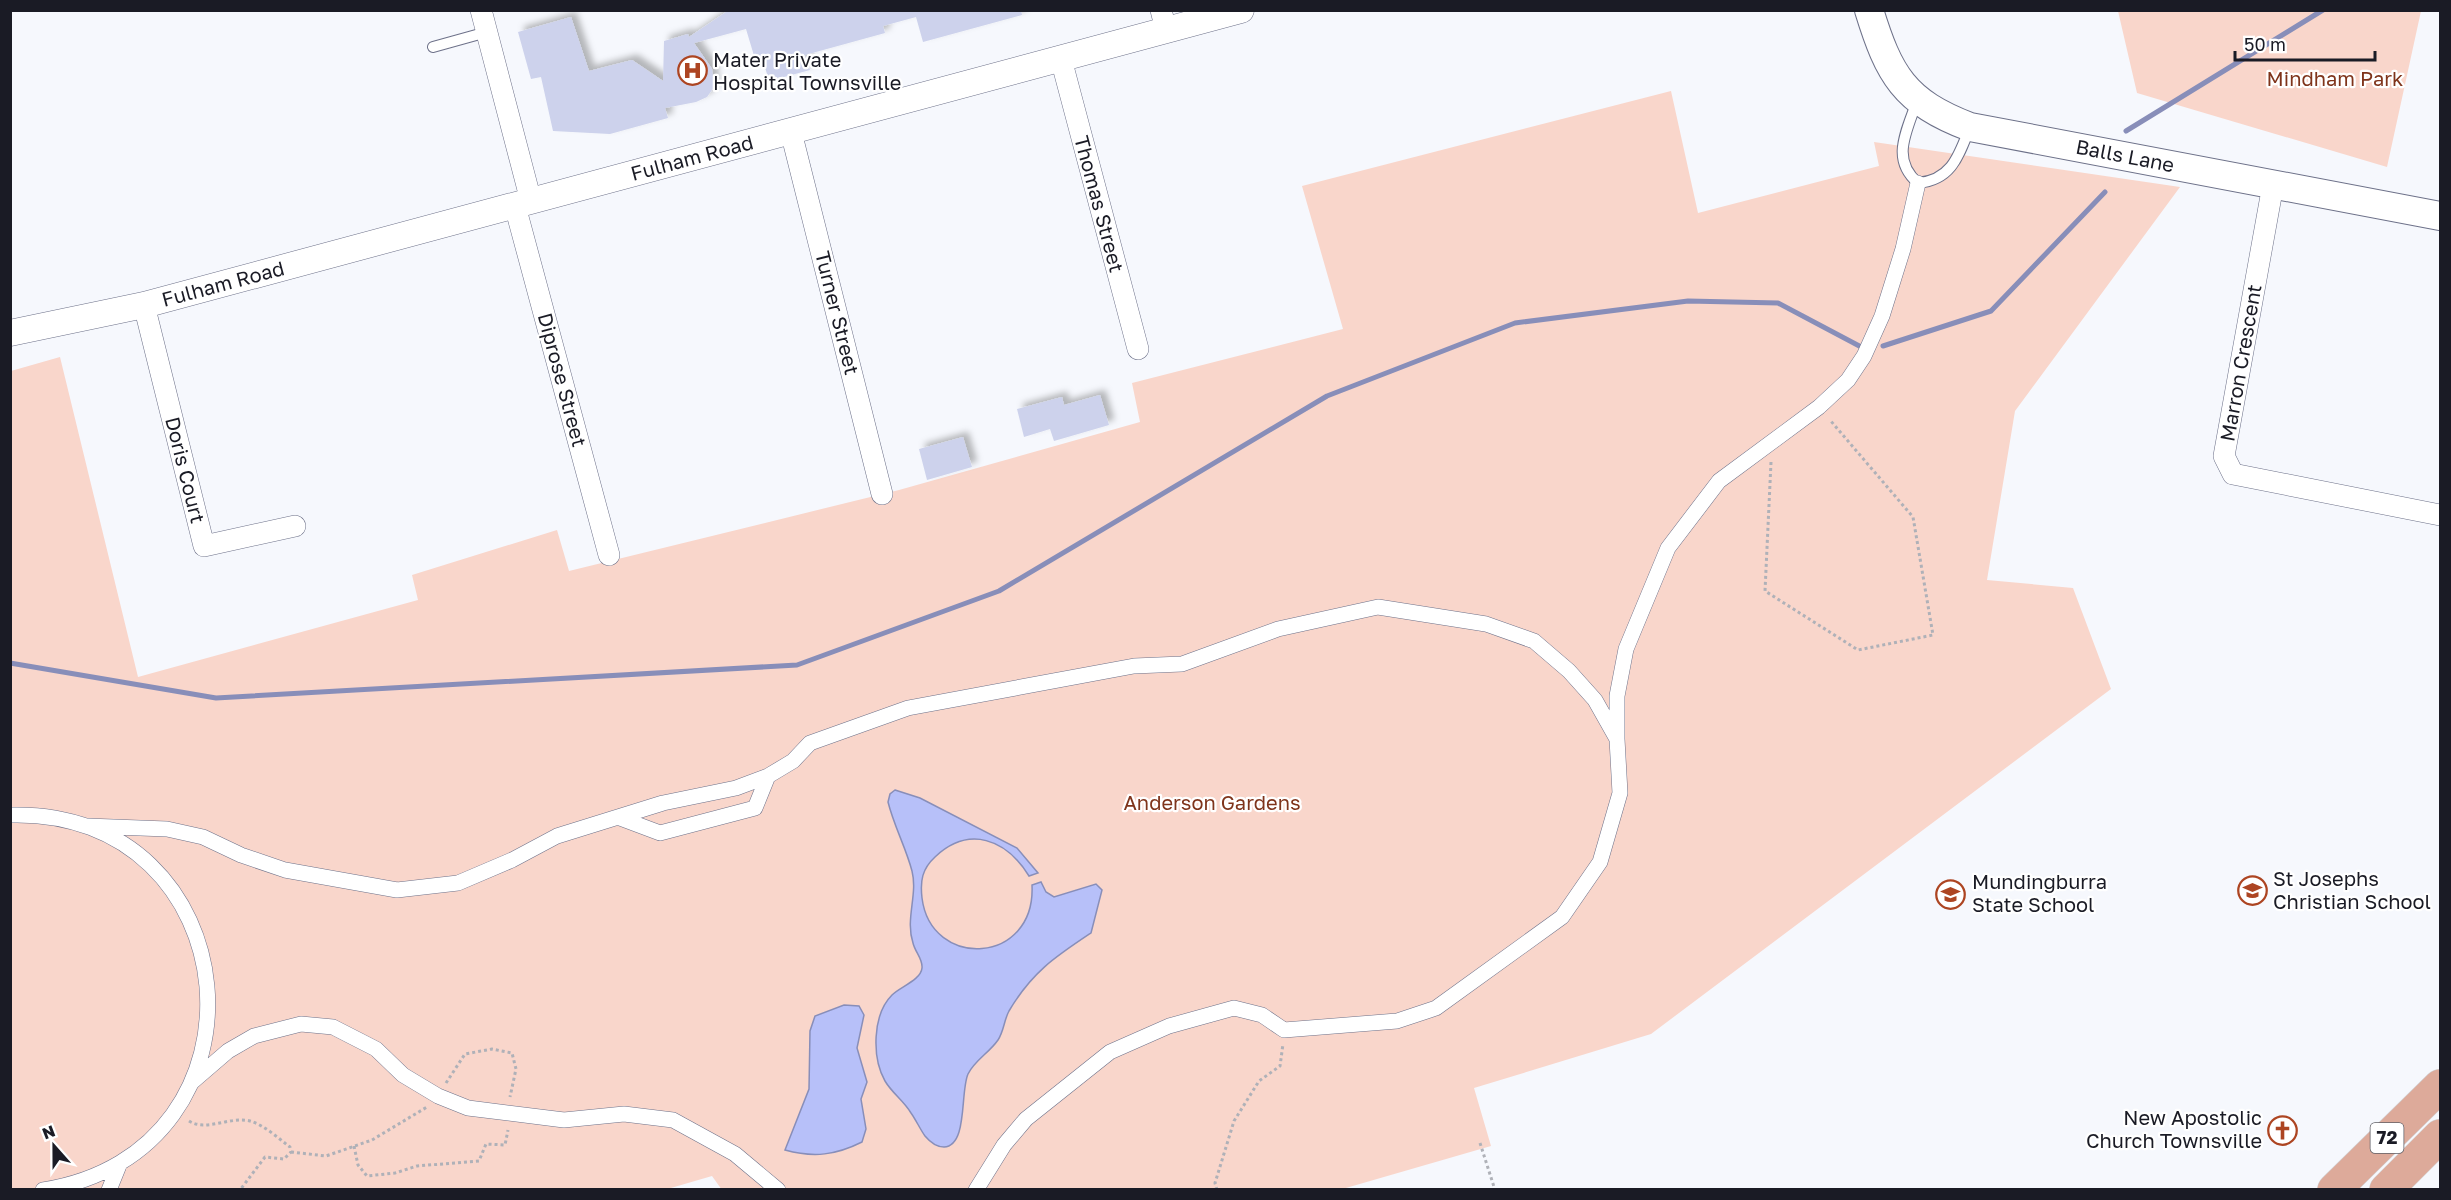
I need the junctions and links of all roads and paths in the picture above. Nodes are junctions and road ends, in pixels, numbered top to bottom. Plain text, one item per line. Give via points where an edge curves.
1 (482, 10) edge
2 (1241, 10) edge
3 (1869, 10) edge
4 (1163, 20) edge
5 (487, 32) junction
6 (433, 48) dead end
7 (1061, 59) junction
8 (1918, 100) junction
9 (1970, 127) junction
10 (791, 132) junction
11 (1918, 183) junction
12 (2273, 185) junction
13 (523, 203) junction
14 (2440, 216) edge
15 (144, 305) junction
16 (10, 333) edge
17 (10, 349) edge
18 (1138, 349) dead end
19 (1819, 407) junction
20 (1772, 442) junction
21 (882, 494) dead end
22 (2440, 515) edge
23 (295, 526) dead end
24 (609, 555) dead end
25 (1617, 739) junction
26 (768, 776) junction
27 (10, 815) edge
28 (620, 818) junction
29 (87, 826) junction
30 (1284, 1030) junction
31 (192, 1082) junction
32 (2440, 1086) edge
33 (438, 1096) junction
34 (174, 1112) junction
35 (512, 1114) junction
36 (2403, 1123) junction
37 (1480, 1143) dead end
38 (354, 1146) junction
39 (2436, 1148) edge
40 (291, 1152) junction
41 (120, 1163) junction
42 (43, 1190) edge
43 (109, 1190) edge
44 (240, 1190) edge
45 (778, 1190) edge
46 (976, 1190) edge
47 (1217, 1190) edge
48 (1495, 1190) edge
49 (2334, 1190) edge
50 (2386, 1190) edge

1 - 5 street, Diprose Street
2 - 4 street, Fulham Road
3 - 8 main road, Balls Lane via 1894,75
4 - 7 street, Fulham Road
5 - 6 lane
5 - 13 street, Diprose Street
7 - 10 street, Fulham Road
7 - 18 street, Thomas Street
8 - 9 main road, Balls Lane
8 - 11 lane via 1903,143 1902,159 1908,174
9 - 11 lane via 1957,161 1933,182
9 - 12 main road, Balls Lane
10 - 13 street, Fulham Road
10 - 21 street, Turner Street
11 - 19 street via 1893,284 1864,356 1848,380
12 - 14 main road, Balls Lane
12 - 22 street, Marron Crescent via 2224,456 2234,474
13 - 15 street, Fulham Road
13 - 24 street, Diprose Street
15 - 16 street, Fulham Road
15 - 17 street, Fulham Road
15 - 23 street, Doris Court via 204,546
19 - 20 street
19 - 20 path via 1913,517 1933,635 1858,650 1765,591
20 - 25 street via 1719,481 1668,548 1626,649 1617,696
25 - 26 street via 1595,700 1534,641 1486,624 1378,607 1278,629 1182,664 1134,666 908,708 810,743 793,761
25 - 30 street via 1620,793 1600,862 1562,917 1436,1008 1397,1021
26 - 28 street
26 - 28 street via 755,808 660,833
27 - 29 street via 59,818
28 - 29 street via 557,836 458,883 396,890 285,870 202,837 168,829
29 - 31 street via 122,843 152,867 177,897 196,931 207,968 210,1007 205,1046
30 - 46 street via 1262,1015 1234,1008 1169,1026 1110,1052 1026,1119 1004,1145
30 - 47 path via 1280,1066 1258,1081 1234,1122 1218,1171
31 - 33 street via 254,1036 301,1024 333,1027 376,1049 403,1075
31 - 34 street
32 - 36 main road, 72
33 - 35 street via 468,1108
33 - 35 path via 465,1054 492,1049 512,1053 516,1069 510,1090
33 - 38 path via 413,1117
34 - 40 path via 202,1125 250,1121 290,1147
34 - 41 street via 159,1131
35 - 38 path via 505,1145 486,1144 479,1161 417,1166 367,1176 358,1165
35 - 45 street via 564,1120 624,1114 673,1120 735,1154
36 - 39 street
36 - 49 main road, 72
37 - 48 path
38 - 40 path via 326,1156
39 - 50 main road, 72
40 - 44 path via 284,1160 265,1157
41 - 42 street via 65,1186
41 - 43 street

